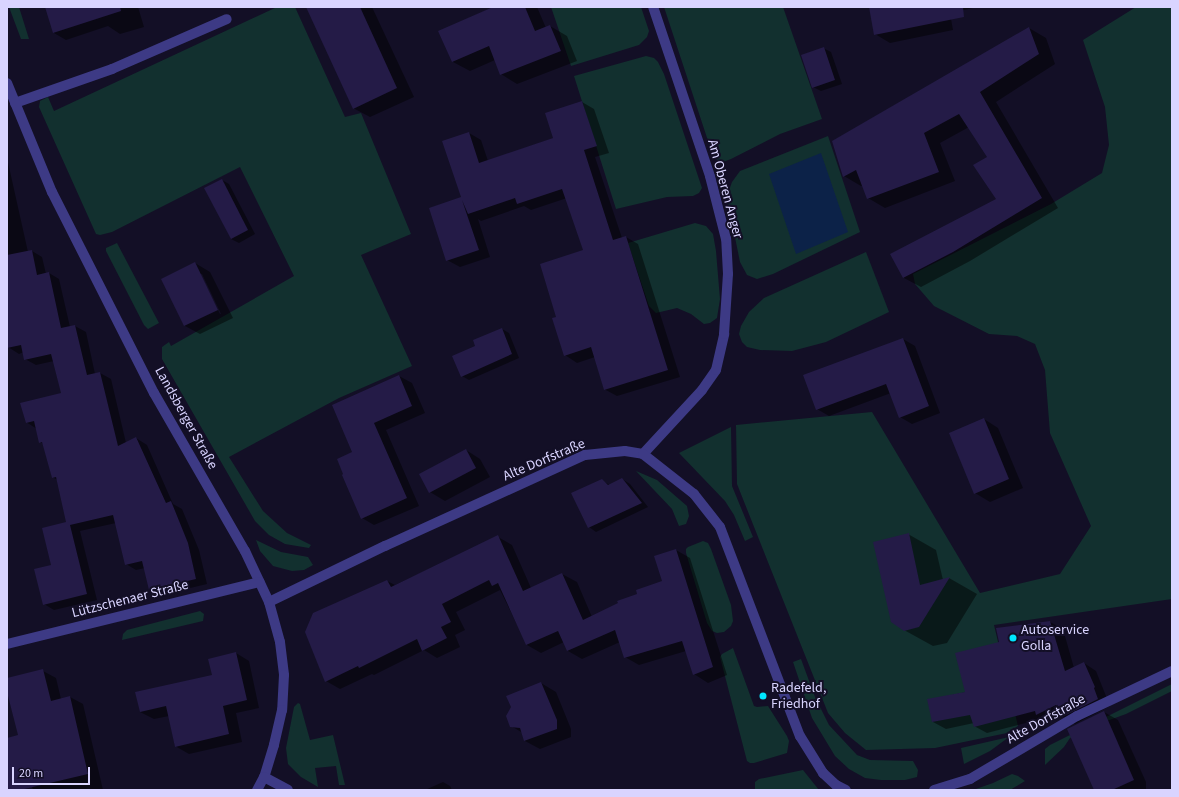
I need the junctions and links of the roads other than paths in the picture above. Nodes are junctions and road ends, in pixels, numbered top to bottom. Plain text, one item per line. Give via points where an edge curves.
1 (653, 7) edge
2 (227, 19) dead end
3 (7, 84) edge
4 (15, 103) junction
5 (643, 454) junction
6 (260, 582) junction
7 (269, 602) junction
8 (7, 644) edge
9 (1172, 671) edge
10 (264, 777) junction
11 (257, 790) edge
12 (288, 790) edge
13 (846, 790) edge
14 (934, 790) edge

1 - 5 street, Am Oberen Anger via 710,176 726,239 728,274 724,334 716,370 702,390
2 - 4 street via 112,69
3 - 4 street, Landsberger Straße
4 - 6 street, Landsberger Straße via 52,192 154,393
5 - 7 street, Alte Dorfstraße via 625,451 585,455
5 - 13 street, Alte Dorfstraße via 694,494 720,526 800,736 822,774
6 - 7 street, Landsberger Straße
6 - 8 street, Lützschenaer Straße
7 - 10 street, Landsberger Straße via 280,642 284,675 282,710
9 - 14 street, Alte Dorfstraße via 1077,716 970,779
10 - 11 street, Landsberger Straße
10 - 12 street

